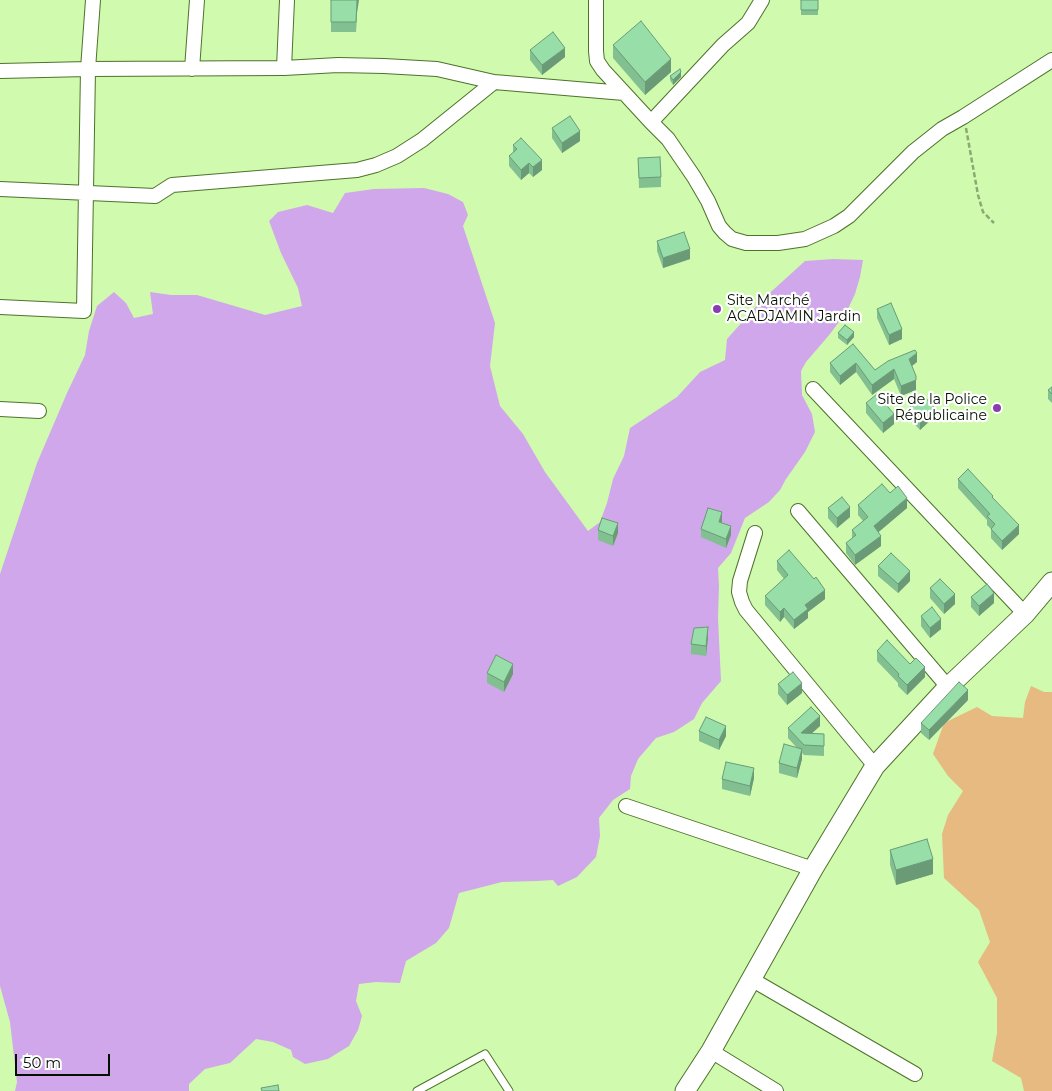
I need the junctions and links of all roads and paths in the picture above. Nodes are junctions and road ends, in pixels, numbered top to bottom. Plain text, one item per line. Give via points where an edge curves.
1 (93, 0) edge
2 (197, 0) edge
3 (288, 0) edge
4 (596, 0) edge
5 (762, 0) edge
6 (1052, 60) edge
7 (284, 68) junction
8 (88, 69) junction
9 (192, 69) junction
10 (0, 71) edge
11 (494, 82) junction
12 (624, 93) junction
13 (963, 117) junction
14 (651, 122) junction
15 (0, 189) edge
16 (86, 193) junction
17 (994, 223) dead end
18 (0, 307) edge
19 (813, 389) dead end
20 (0, 409) edge
21 (39, 411) dead end
22 (798, 511) dead end
23 (755, 533) dead end
24 (1052, 582) edge
25 (1025, 614) junction
26 (948, 686) junction
27 (875, 766) junction
28 (626, 806) dead end
29 (813, 869) junction
30 (751, 979) junction
31 (711, 1051) junction
32 (915, 1074) dead end
33 (417, 1091) edge
34 (508, 1091) edge
35 (686, 1091) edge
36 (776, 1091) edge

1 - 8 street
2 - 9 street
3 - 7 street
4 - 12 street via 597,61
5 - 14 street via 748,23
6 - 13 street
7 - 9 street
7 - 11 street via 338,65 428,68
8 - 9 street
8 - 10 street
8 - 16 street
11 - 12 street
11 - 16 street via 422,140 397,156 357,170 172,185 155,196
12 - 14 street
13 - 14 street via 913,152 849,216 805,239 778,243 746,243 725,233 694,177 668,139
13 - 17 path via 978,195 983,212
15 - 16 street
16 - 18 street via 84,311
19 - 25 street
20 - 21 street
22 - 26 street
23 - 27 street via 740,581 746,610
24 - 25 street
25 - 26 street
26 - 27 street
27 - 29 street
28 - 29 street
29 - 30 street
30 - 31 street
30 - 32 street
31 - 35 street
31 - 36 street
33 - 34 lane via 485,1054

